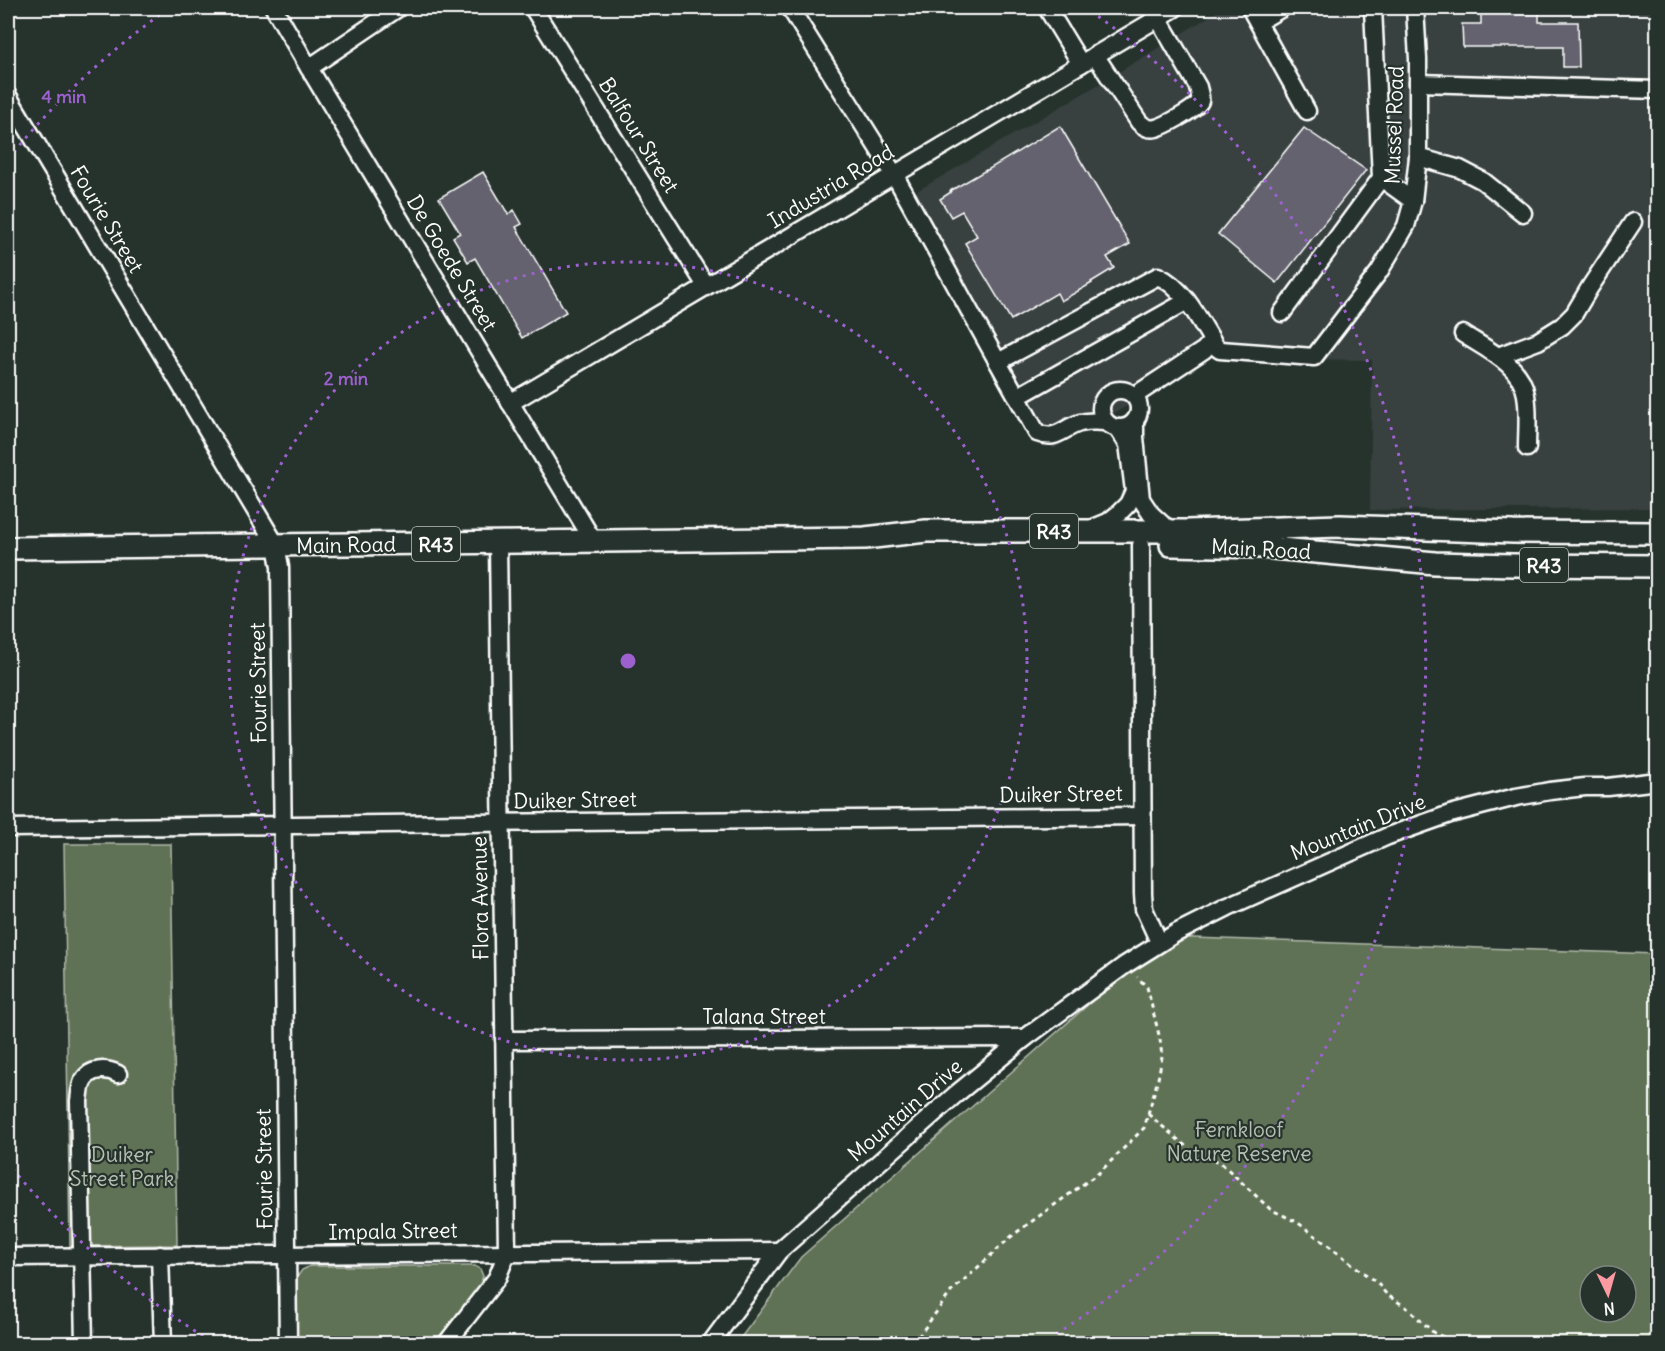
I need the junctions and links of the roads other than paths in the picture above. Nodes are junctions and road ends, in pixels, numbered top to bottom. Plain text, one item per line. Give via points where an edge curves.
1 (274, 8) edge
2 (398, 8) edge
3 (533, 8) edge
4 (790, 8) edge
5 (1047, 8) edge
6 (1175, 8) edge
7 (1282, 8) edge
8 (1373, 8) edge
9 (1415, 8) edge
10 (1254, 15) edge
11 (1158, 18) junction
12 (1088, 59) junction
13 (309, 68) junction
14 (1418, 83) junction
15 (1658, 90) edge
16 (8, 96) edge
17 (1307, 111) dead end
18 (1418, 157) junction
19 (894, 174) junction
20 (1381, 178) junction
21 (1413, 201) junction
22 (1523, 213) dead end
23 (1633, 222) dead end
24 (706, 286) junction
25 (1187, 302) junction
26 (1282, 313) dead end
27 (1463, 334) dead end
28 (1211, 339) junction
29 (1498, 356) junction
30 (998, 362) junction
31 (1134, 396) junction
32 (1017, 397) junction
33 (510, 403) junction
34 (1135, 421) junction
35 (1111, 425) junction
36 (1527, 448) dead end
37 (1082, 531) junction
38 (1174, 531) junction
39 (1658, 533) edge
40 (865, 538) junction
41 (594, 542) junction
42 (498, 543) junction
43 (276, 545) junction
44 (1141, 545) junction
45 (8, 549) edge
46 (1658, 566) edge
47 (1658, 770) edge
48 (1658, 782) edge
49 (1585, 787) junction
50 (1142, 816) junction
51 (501, 823) junction
52 (283, 825) junction
53 (8, 828) edge
54 (1159, 942) junction
55 (1024, 1038) junction
56 (504, 1040) junction
57 (118, 1074) dead end
58 (779, 1251) junction
59 (507, 1253) junction
60 (287, 1255) junction
61 (81, 1256) junction
62 (160, 1256) junction
63 (8, 1257) edge
64 (84, 1344) edge
65 (163, 1344) edge
66 (288, 1344) edge
67 (446, 1344) edge
68 (710, 1344) edge

1 - 13 street, De Goede Street
2 - 13 street
3 - 24 street, Balfour Street
4 - 19 street
5 - 12 street
6 - 11 street, Industria Road
7 - 10 street
8 - 20 street
9 - 14 street, Mussel Road
10 - 17 street
11 - 12 street, Industria Road
11 - 12 street via 1198,87 1200,101 1195,108 1156,128 1144,127
12 - 19 street, Industria Road
13 - 33 street, De Goede Street
14 - 15 street
14 - 18 street, Mussel Road
16 - 43 street, Fourie Street
18 - 21 street, Mussel Road
18 - 22 street via 1460,169 1483,181
19 - 24 street, Industria Road
19 - 30 street
20 - 21 street
20 - 26 street
21 - 28 street, Mussel Road via 1406,226 1380,272 1314,357 1220,350
23 - 29 street via 1574,314 1562,326 1538,341
24 - 33 street, Industria Road
25 - 28 street
25 - 30 street via 1168,280 1158,276
25 - 32 street
27 - 29 street
28 - 31 street via 1204,350
29 - 36 street via 1517,374 1526,394
30 - 32 street
31 - 34 street via 1139,408
31 - 35 street via 1122,389 1104,396 1101,416
32 - 35 street via 1037,434 1046,437 1078,423
33 - 41 street, De Goede Street
34 - 35 street via 1130,425
34 - 38 street via 1141,499 1151,514
35 - 37 street via 1128,444 1134,491 1128,504 1108,522
37 - 38 main road, Main Road / R43
37 - 40 main road, Main Road / R43 via 926,531
38 - 39 main road, Main Road / R43 via 1340,526
40 - 41 main road, Main Road / R43
40 - 44 main road, Main Road / R43 via 925,545
41 - 42 main road, Main Road / R43
42 - 43 main road, Main Road / R43
42 - 51 street, Flora Avenue
43 - 45 main road, Main Road / R43
43 - 52 street, Fourie Street via 280,567
44 - 46 main road, Main Road / R43 via 1261,547 1435,563
44 - 50 street
47 - 49 street, Mountain Drive via 1607,777
48 - 49 street, Mountain Drive
49 - 54 street, Mountain Drive via 1527,795 1408,828 1210,915
50 - 51 street, Duiker Street
50 - 54 street via 1144,909
51 - 52 street, Duiker Street
51 - 56 street, Flora Avenue
52 - 53 street, Duiker Street
52 - 60 street, Fourie Street
54 - 55 street, Mountain Drive
55 - 56 street, Talana Street
55 - 58 street, Mountain Drive
56 - 59 street, Flora Avenue
57 - 61 street via 100,1070 90,1073 82,1082
58 - 59 street, Impala Street
58 - 68 street, Mountain Drive
59 - 60 street, Impala Street
59 - 67 street via 497,1278
60 - 62 street, Impala Street
60 - 66 street, Fourie Street
61 - 62 street, Impala Street
61 - 63 street, Impala Street
61 - 64 street
62 - 65 street

